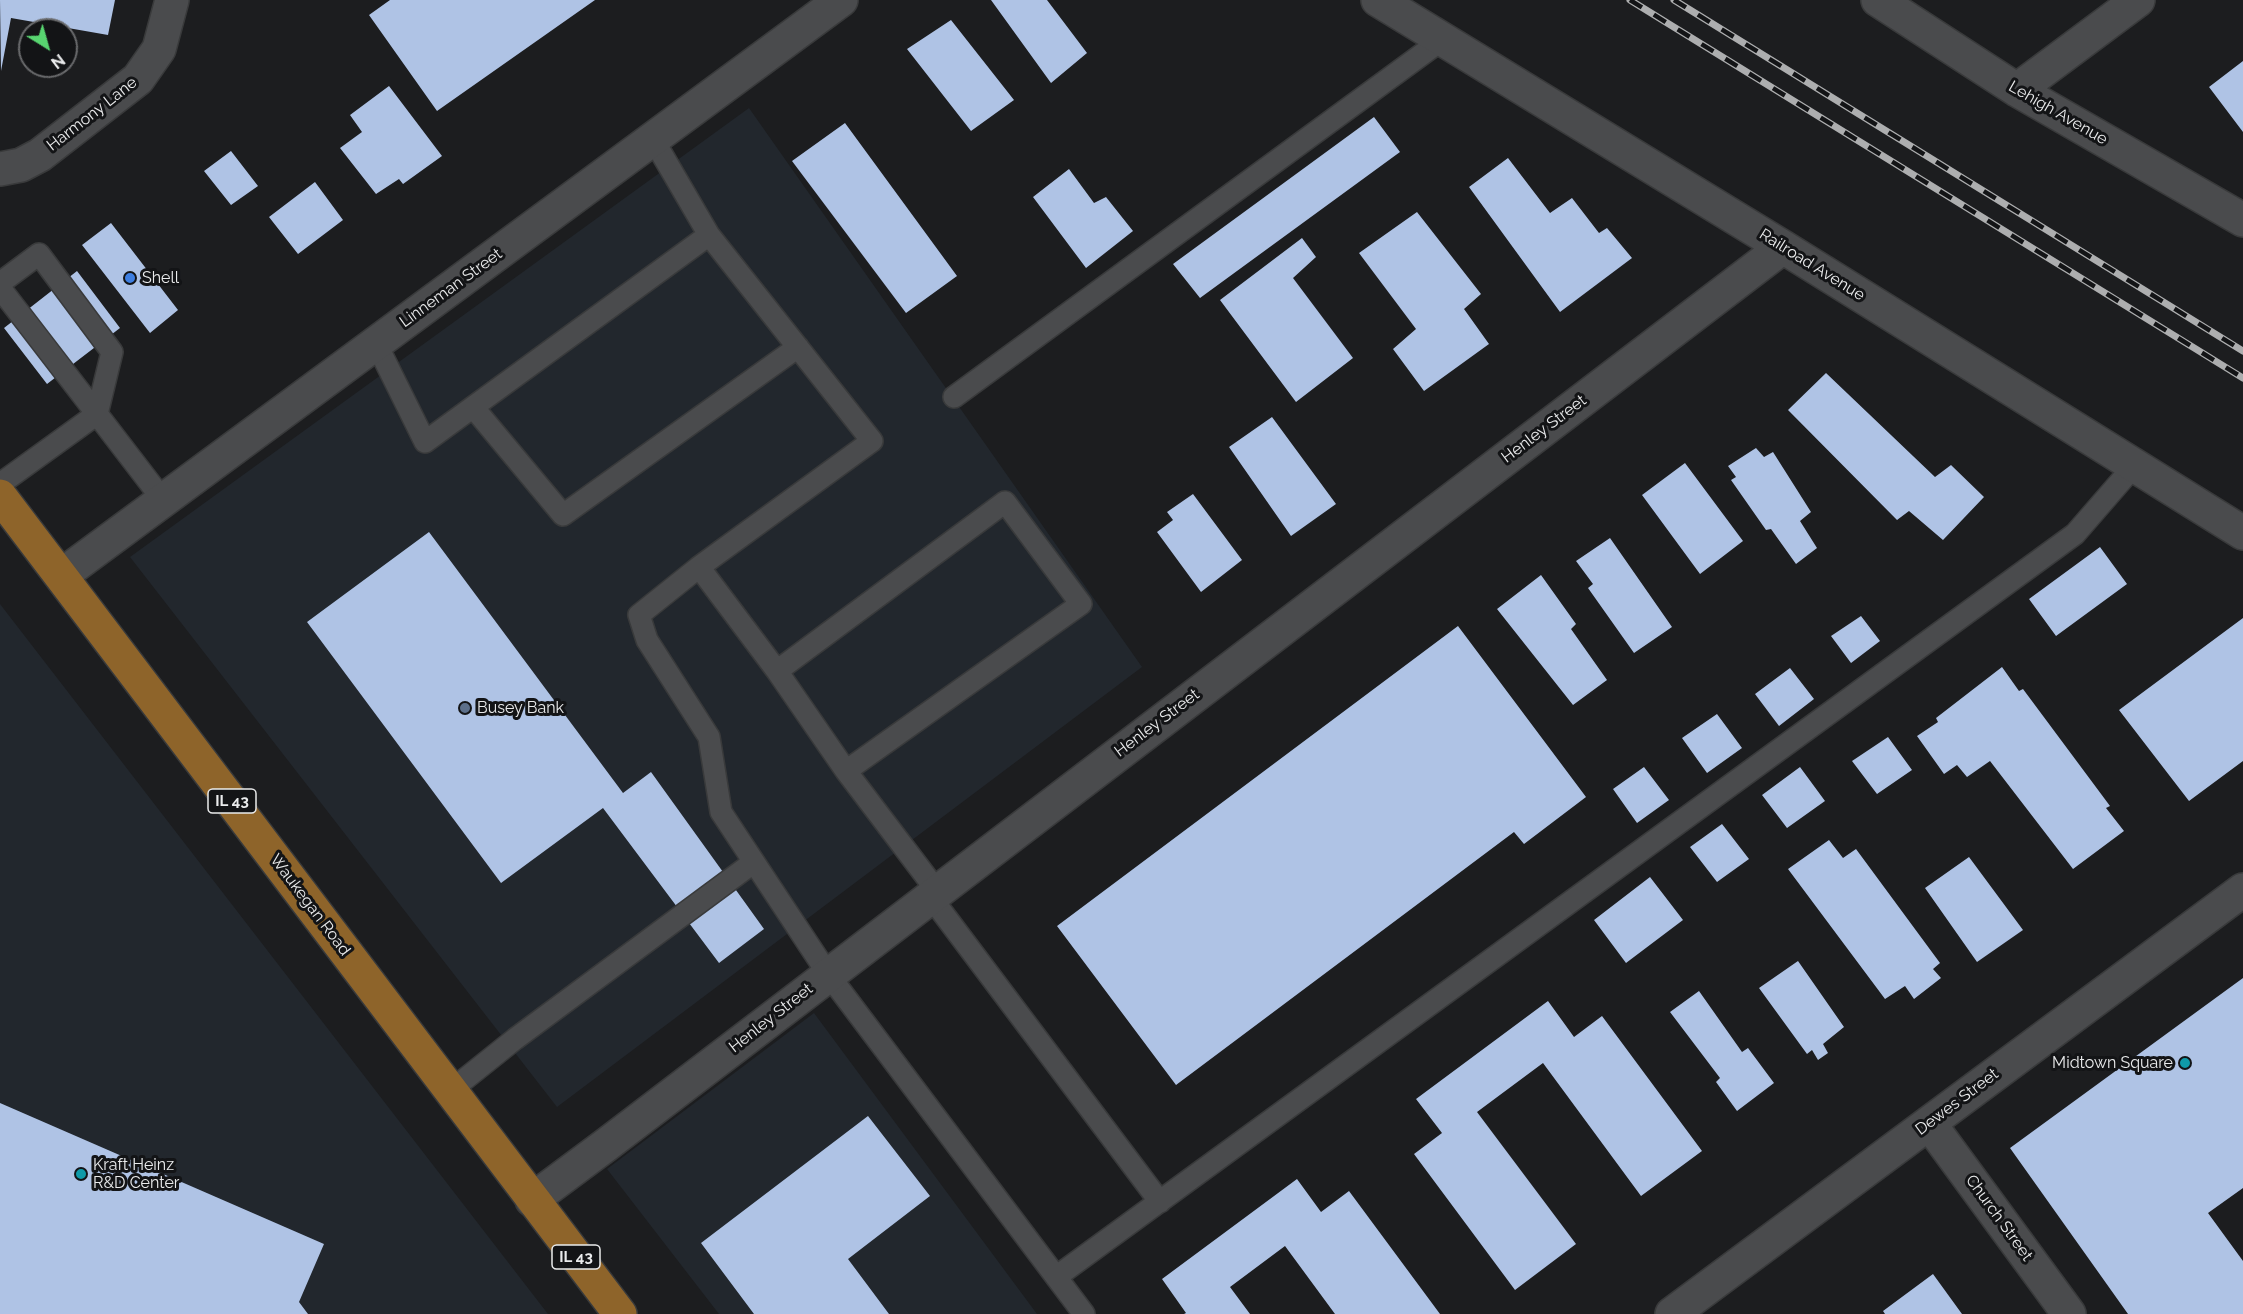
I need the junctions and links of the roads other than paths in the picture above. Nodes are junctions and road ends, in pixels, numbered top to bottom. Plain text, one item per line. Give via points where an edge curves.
1 (172, 0) edge
2 (841, 0) edge
3 (1378, 0) edge
4 (1878, 0) edge
5 (2138, 0) edge
6 (1443, 39) junction
7 (2017, 90) junction
8 (653, 139) junction
9 (0, 169) edge
10 (2243, 220) edge
11 (710, 235) junction
12 (1783, 247) junction
13 (0, 283) edge
14 (0, 288) edge
15 (376, 343) junction
16 (798, 346) junction
17 (954, 397) dead end
18 (473, 407) junction
19 (97, 414) junction
20 (2134, 466) junction
21 (0, 484) edge
22 (0, 496) edge
23 (163, 500) junction
24 (2243, 533) edge
25 (699, 567) junction
26 (62, 575) junction
27 (777, 671) junction
28 (846, 771) junction
29 (754, 862) junction
30 (2243, 890) edge
31 (934, 894) junction
32 (828, 974) junction
33 (450, 1091) junction
34 (1929, 1123) junction
35 (532, 1200) junction
36 (1160, 1202) junction
37 (1056, 1277) junction
38 (620, 1314) edge
39 (1084, 1314) edge
40 (1672, 1314) edge
41 (2069, 1314) edge

1 - 9 street, Harmony Lane via 159,49 138,79 40,154 21,165
2 - 8 street, Linneman Street
3 - 6 street, Railroad Avenue
4 - 7 street, Lehigh Avenue
5 - 7 street
6 - 12 street, Railroad Avenue
6 - 17 lane
7 - 10 street, Lehigh Avenue
8 - 11 lane
8 - 15 street, Linneman Street
11 - 16 lane
11 - 18 lane
12 - 20 street, Railroad Avenue
12 - 31 street, Henley Street
13 - 19 lane via 39,254 112,352
14 - 19 lane
15 - 18 lane via 425,441
15 - 23 street, Linneman Street
16 - 18 lane via 563,515
16 - 25 lane via 872,441
19 - 21 lane
19 - 23 lane
20 - 24 street, Railroad Avenue
20 - 36 lane via 2074,534
22 - 26 main road, Waukegan Road / IL 43
23 - 26 street, Linneman Street
25 - 27 lane
25 - 29 lane via 639,615 647,640 709,737 721,812
26 - 33 main road, Waukegan Road / IL 43
27 - 28 lane
27 - 28 lane via 1005,502 1081,604
28 - 31 lane
29 - 32 lane
29 - 33 lane
30 - 34 street, Dewes Street
31 - 32 street, Henley Street
31 - 36 lane
32 - 35 street, Henley Street
32 - 37 lane
33 - 35 main road, Waukegan Road / IL 43
34 - 40 street, Dewes Street
34 - 41 street, Church Street
35 - 38 main road, Waukegan Road / IL 43
36 - 37 lane
37 - 39 lane

